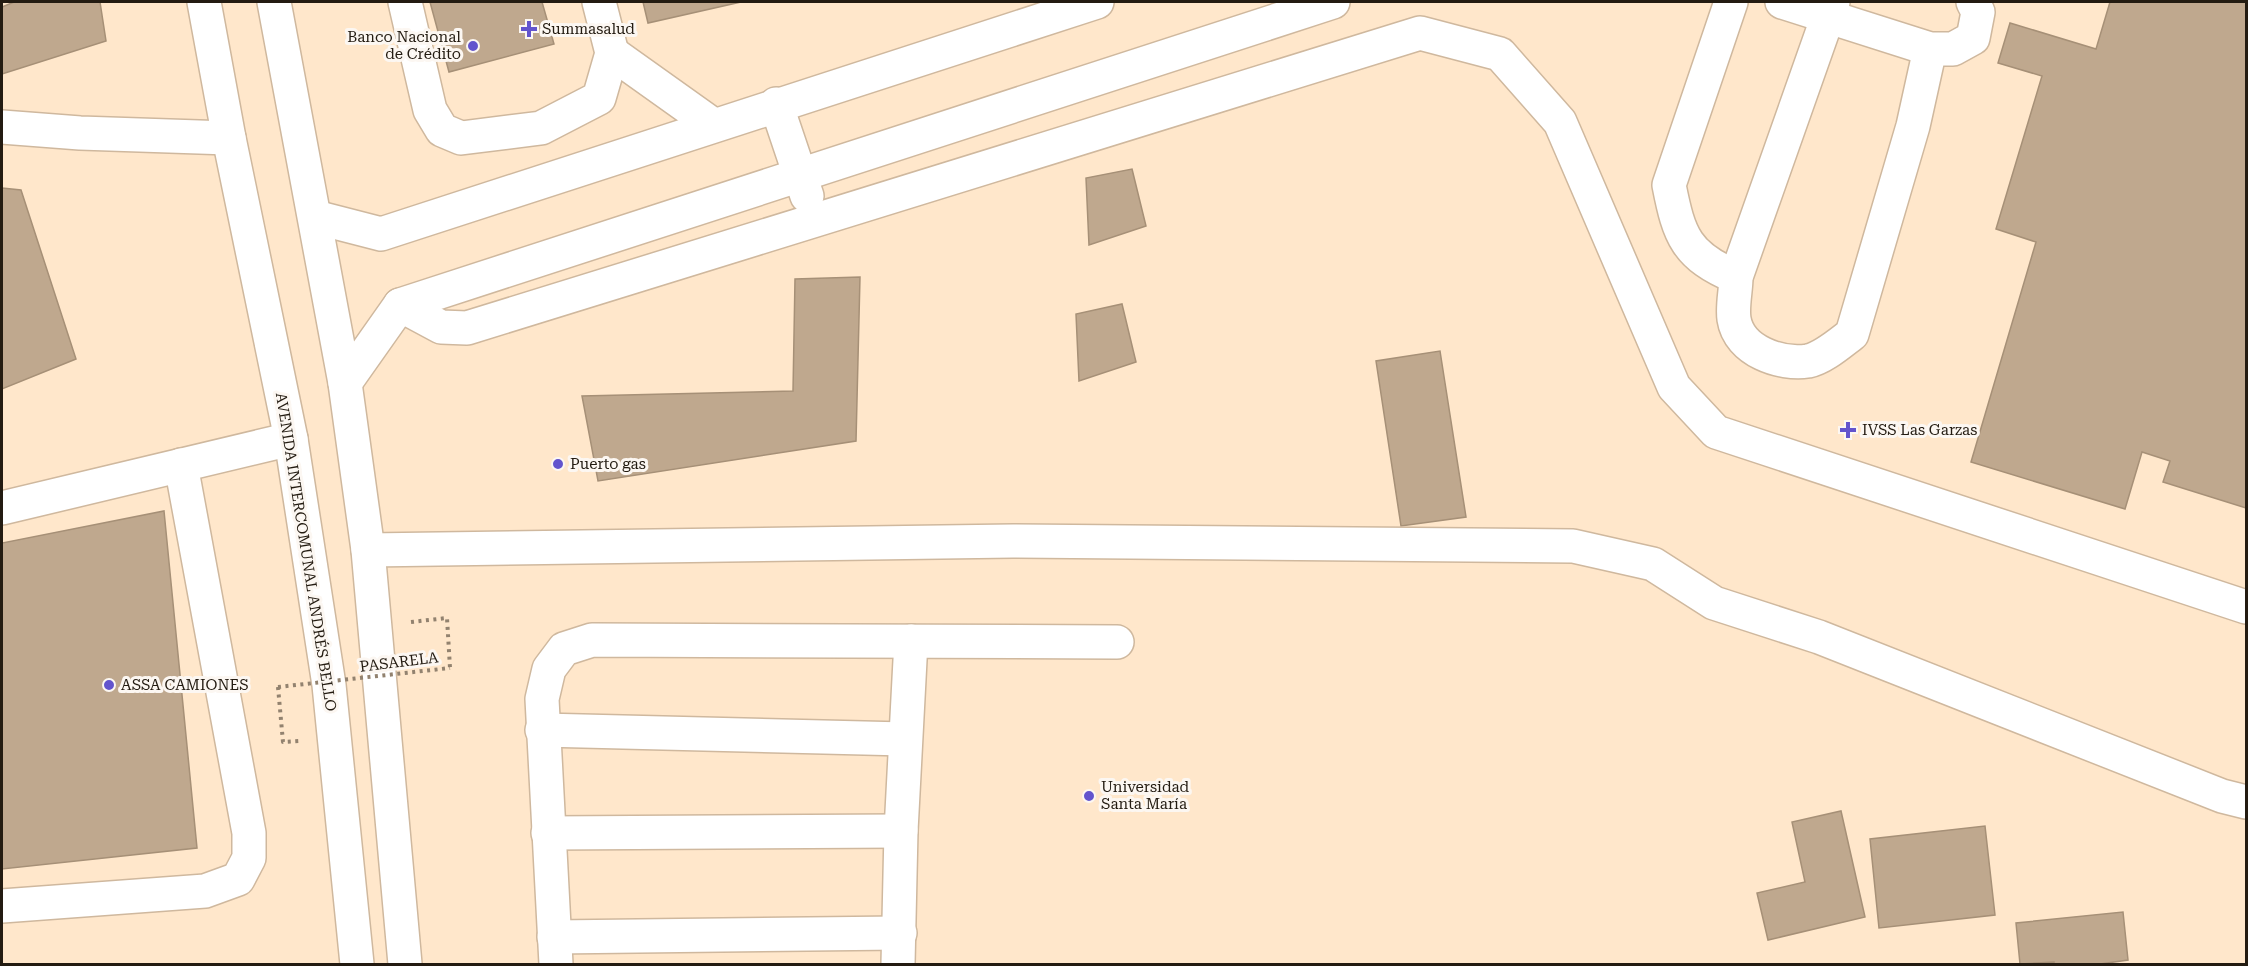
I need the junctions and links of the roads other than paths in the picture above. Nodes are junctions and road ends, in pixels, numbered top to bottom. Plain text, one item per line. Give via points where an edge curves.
1 (204, 2) edge
2 (274, 2) edge
3 (405, 2) edge
4 (599, 2) edge
5 (1097, 2) edge
6 (1333, 2) edge
7 (1731, 2) edge
8 (1782, 2) edge
9 (1973, 2) edge
10 (1831, 9) edge
11 (1930, 49) junction
12 (612, 53) junction
13 (776, 104) junction
14 (713, 125) junction
15 (2, 127) edge
16 (229, 138) junction
17 (800, 175) junction
18 (315, 216) junction
19 (814, 220) junction
20 (1736, 277) junction
21 (400, 305) junction
22 (345, 383) junction
23 (291, 440) junction
24 (181, 465) junction
25 (2, 508) edge
26 (368, 550) junction
27 (2247, 607) edge
28 (910, 641) junction
29 (1117, 642) dead end
30 (542, 730) junction
31 (905, 739) junction
32 (2247, 802) edge
33 (901, 831) junction
34 (548, 833) junction
35 (2, 906) edge
36 (899, 949) edge
37 (555, 951) edge
38 (357, 964) edge
39 (405, 964) edge

1 - 16 main road, AVENIDA INTERCOMUNAL ANDRÉS BELLO
2 - 18 main road
3 - 12 main road via 430,110 442,130 462,138 541,128 599,98
4 - 12 main road
5 - 13 main road
6 - 17 main road
7 - 20 main road via 1669,185 1675,216 1692,250 1713,268
8 - 10 main road
9 - 11 main road via 1978,12 1973,38 1953,49
10 - 11 main road
10 - 20 main road
11 - 20 main road via 1913,126 1852,334 1809,361 1777,359 1747,345 1734,320
12 - 14 main road
13 - 14 main road
13 - 17 main road
14 - 18 main road via 381,234
15 - 16 main road
16 - 23 main road, AVENIDA INTERCOMUNAL ANDRÉS BELLO
17 - 19 main road
17 - 21 main road
18 - 22 main road
19 - 21 main road via 466,328 441,327
19 - 27 main road via 1420,33 1500,54 1560,122 1674,387 1716,432
21 - 22 main road
22 - 26 main road
23 - 24 main road
23 - 38 main road, AVENIDA INTERCOMUNAL ANDRÉS BELLO via 328,685
24 - 25 main road
24 - 35 main road via 249,833 249,858 238,879 205,891
26 - 32 main road via 1012,541 1573,546 1653,564 1714,603 1820,637 2222,796
26 - 39 main road
28 - 29 main road
28 - 30 main road via 592,640 564,649 549,669 542,699
28 - 31 main road
30 - 31 main road
30 - 34 main road
31 - 33 main road
33 - 34 main road
33 - 36 main road
34 - 37 main road
36 - 37 main road

